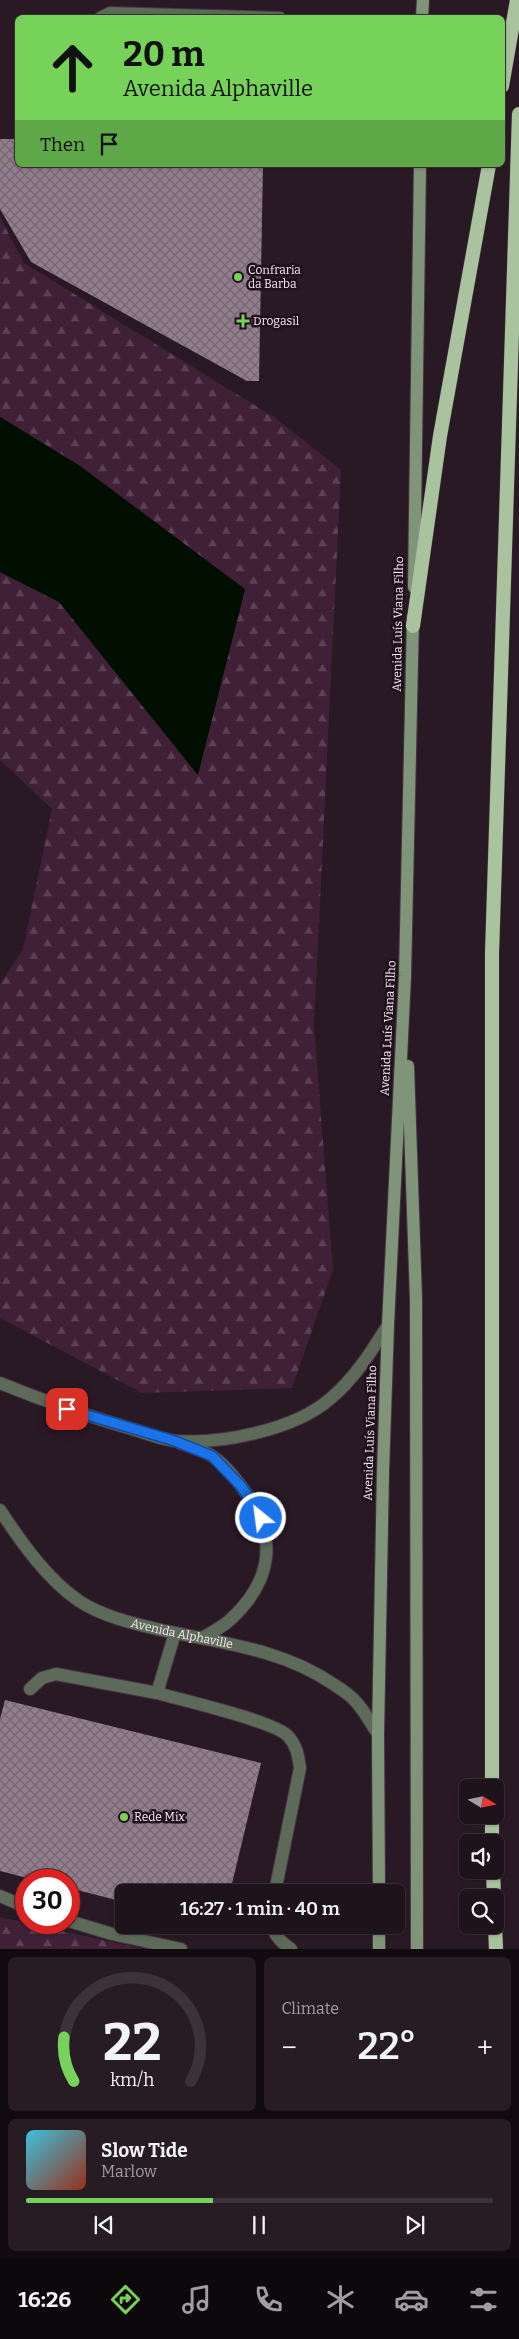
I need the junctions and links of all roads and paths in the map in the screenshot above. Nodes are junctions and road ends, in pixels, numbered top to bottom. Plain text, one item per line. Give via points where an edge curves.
1 (423, 0) edge
2 (517, 0) edge
3 (106, 15) edge
4 (178, 15) edge
5 (422, 15) edge
6 (505, 69) edge
7 (519, 114) edge
8 (420, 167) edge
9 (489, 167) edge
10 (413, 626) junction
11 (405, 976) junction
12 (388, 1325) junction
13 (0, 1383) edge
14 (175, 1441) junction
15 (0, 1510) edge
16 (175, 1633) junction
17 (202, 1638) junction
18 (30, 1689) dead end
19 (157, 1693) junction
20 (378, 1734) junction
21 (492, 1779) edge
22 (277, 1884) edge
23 (379, 1884) edge
24 (0, 1896) edge
25 (15, 1902) edge
26 (80, 1923) edge
27 (115, 1929) edge
28 (135, 1934) edge
29 (274, 1934) edge
30 (379, 1934) edge
31 (495, 1934) edge
32 (180, 1949) edge
33 (291, 1949) edge
34 (380, 1949) edge
35 (417, 1949) edge
36 (496, 1949) edge

1 - 5 main road
2 - 6 highway
3 - 4 street
7 - 21 highway via 492,954
8 - 10 main road, Avenida Luís Viana Filho
9 - 10 highway via 440,436
10 - 11 main road, Avenida Luís Viana Filho
11 - 12 main road, Avenida Luís Viana Filho
11 - 35 main road via 416,1299
12 - 14 street via 358,1372 329,1401 298,1418 271,1430 239,1437
12 - 20 main road, Avenida Luís Viana Filho
13 - 14 street via 49,1403
14 - 17 street via 212,1456 240,1485 256,1507 266,1530 267,1554 261,1580 248,1602 230,1621
15 - 16 street, Avenida Alphaville via 46,1571 81,1602 135,1624
16 - 17 street, Avenida Alphaville
16 - 19 street
17 - 20 street, Avenida Alphaville via 273,1654 320,1675 356,1701
18 - 19 street via 42,1678 56,1674
19 - 22 street via 269,1725 287,1735 297,1749 300,1768
20 - 23 main road, Avenida Luís Viana Filho
24 - 25 street
26 - 27 street
28 - 32 street
29 - 33 street
30 - 34 main road
31 - 36 highway

